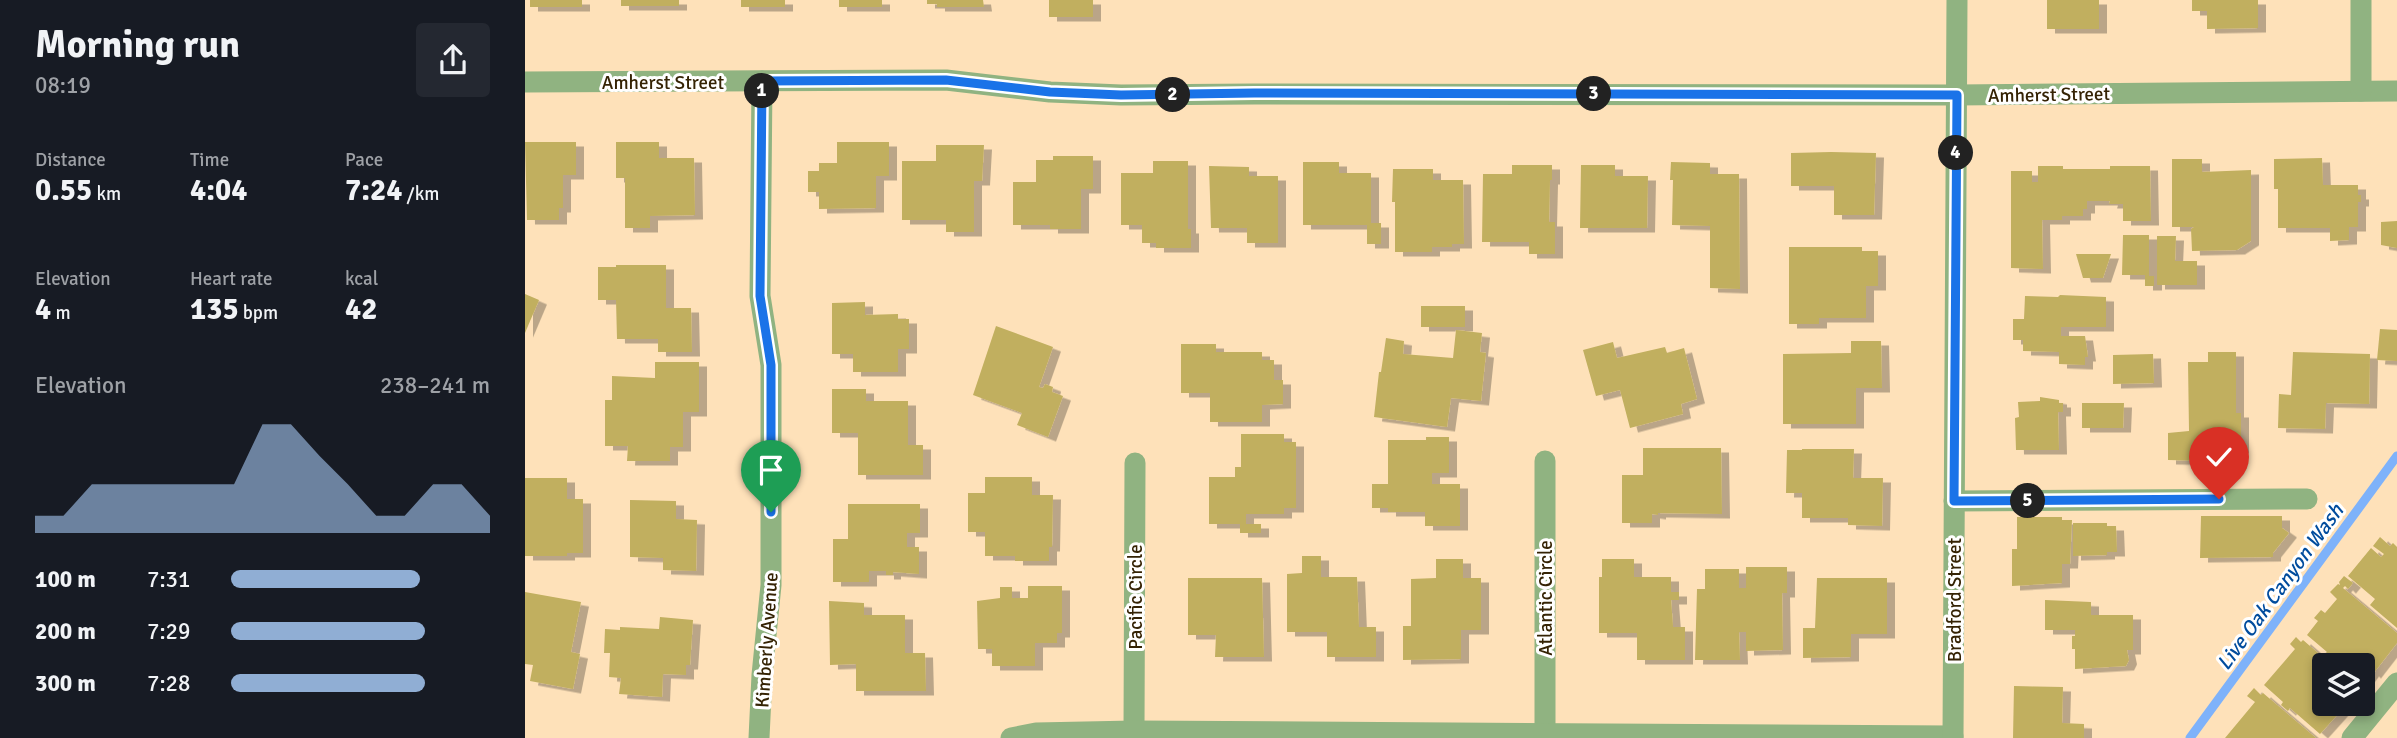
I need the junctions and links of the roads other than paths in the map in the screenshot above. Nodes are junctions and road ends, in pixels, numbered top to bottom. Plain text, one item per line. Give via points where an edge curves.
1 (1957, 0) edge
2 (2361, 0) edge
3 (762, 81) junction
4 (525, 82) edge
5 (2361, 91) junction
6 (2397, 91) edge
7 (1957, 95) junction
8 (1545, 461) dead end
9 (1135, 463) dead end
10 (2307, 499) dead end
11 (1954, 501) junction
12 (2397, 683) edge
13 (1134, 731) junction
14 (1545, 734) junction
15 (1953, 737) edge
16 (759, 738) edge
17 (1011, 738) edge
18 (2353, 738) edge

1 - 7 street, Bradford Street
2 - 5 street
3 - 4 street, Amherst Street
3 - 7 street, Amherst Street via 946,80 1121,95
3 - 16 street, Kimberly Avenue via 760,296 771,365 771,584
5 - 6 street, Amherst Street
5 - 7 street, Amherst Street
7 - 11 street, Bradford Street
8 - 14 street, Atlantic Circle
9 - 13 street, Pacific Circle
10 - 11 street
11 - 15 street, Bradford Street
12 - 18 street
13 - 14 street
13 - 17 street via 1036,733
14 - 15 street

